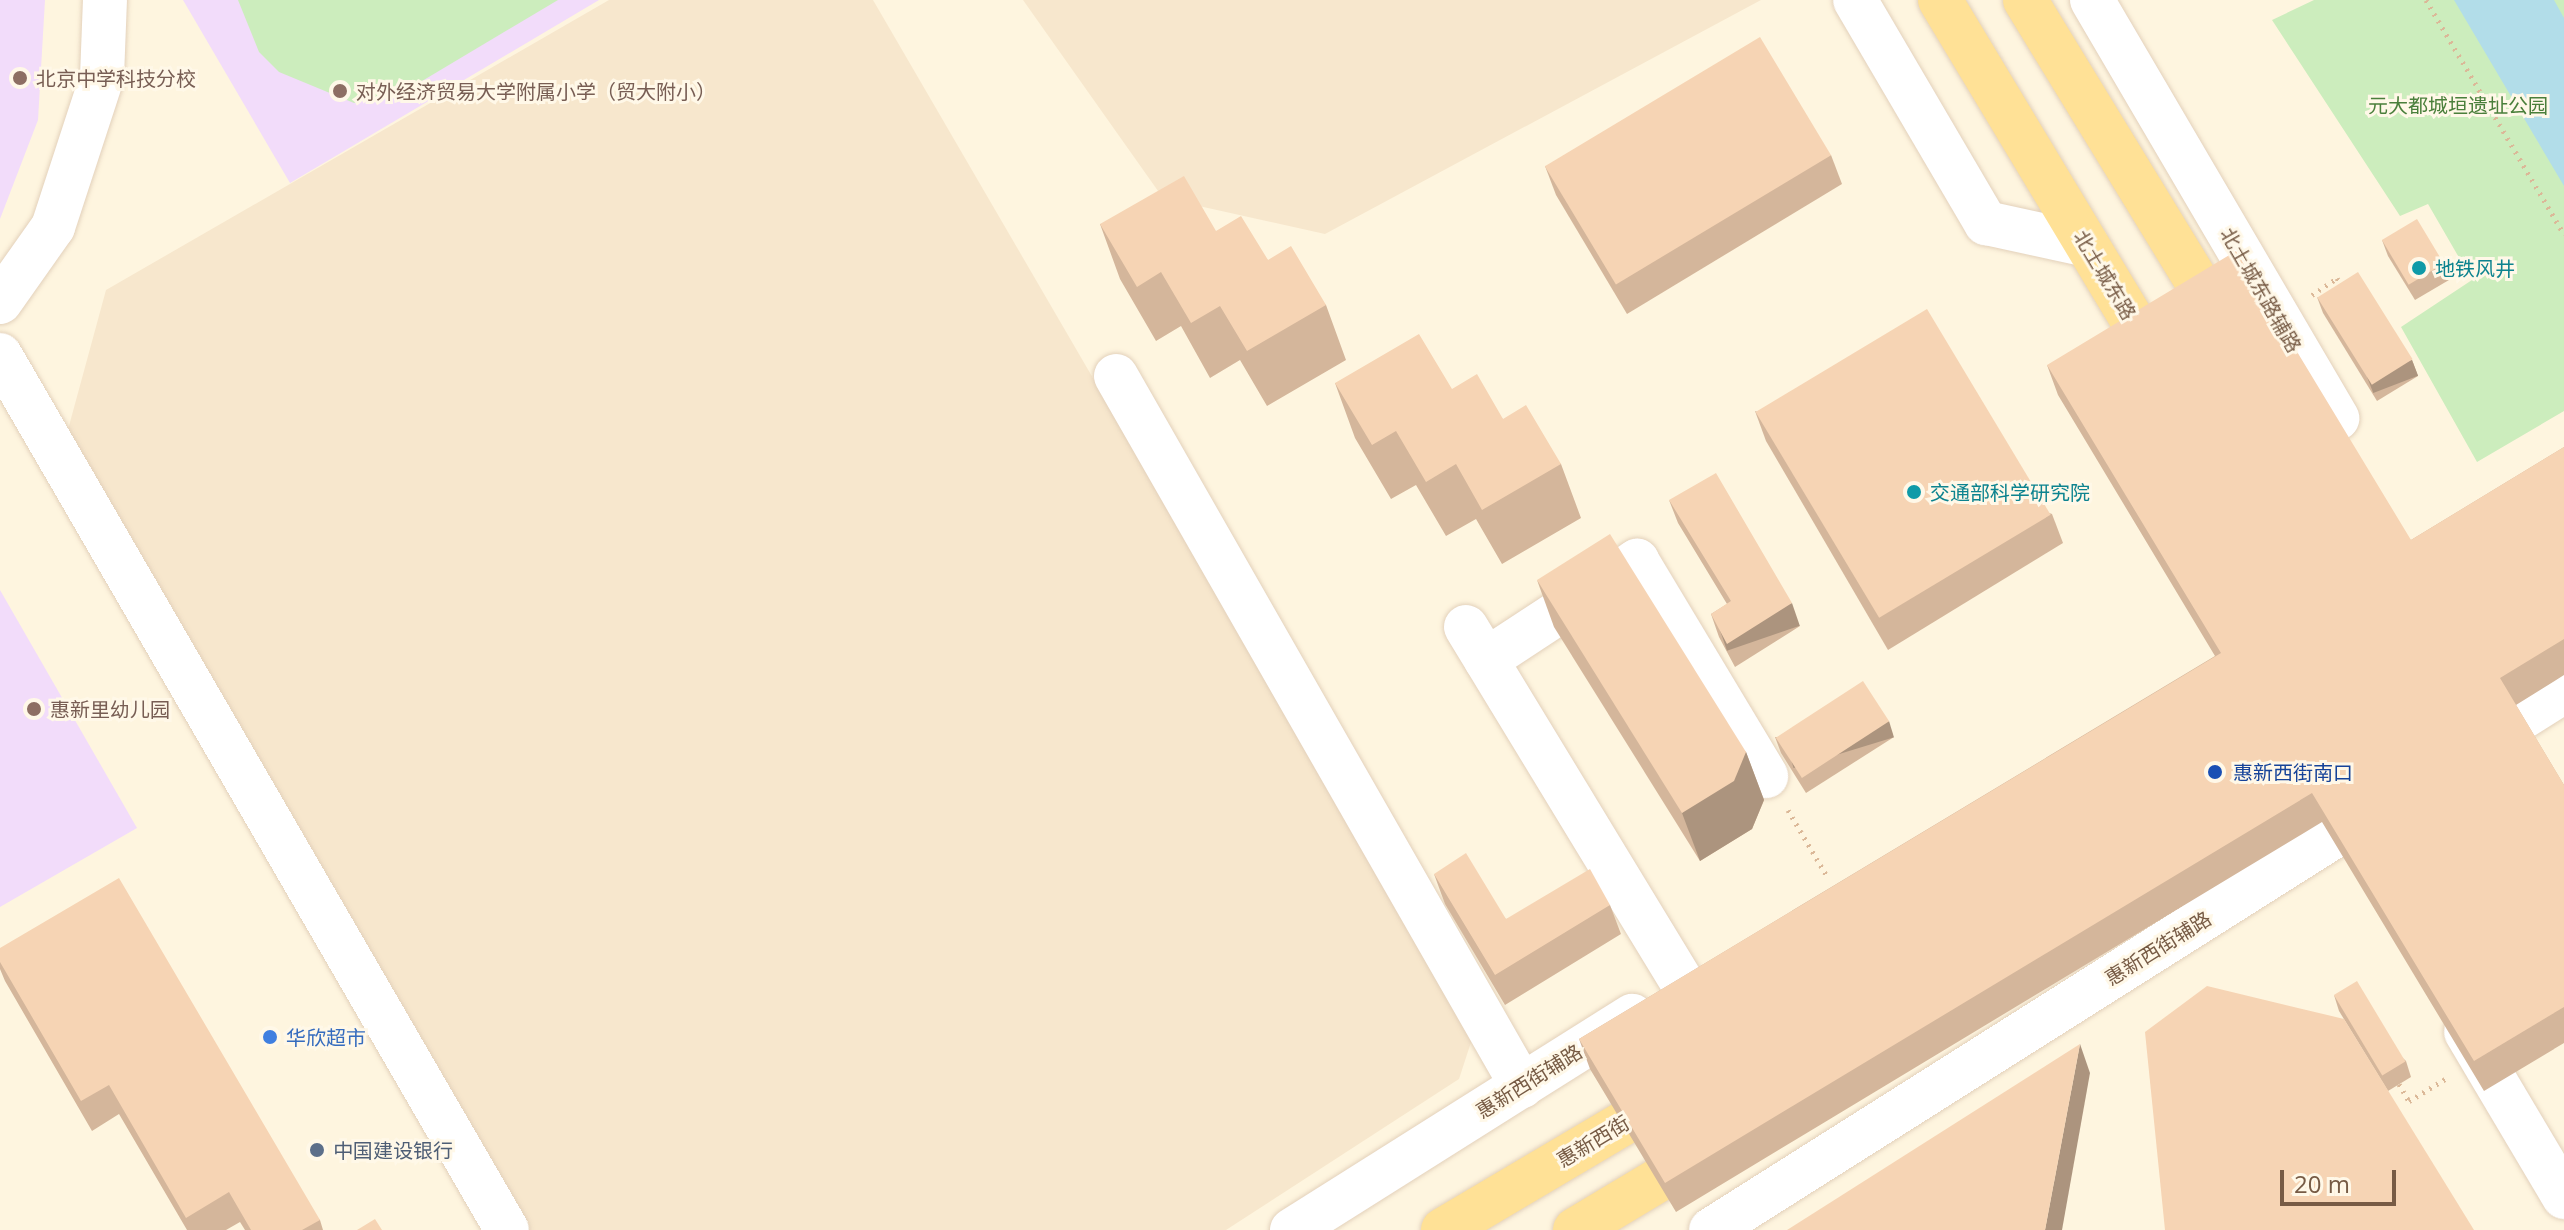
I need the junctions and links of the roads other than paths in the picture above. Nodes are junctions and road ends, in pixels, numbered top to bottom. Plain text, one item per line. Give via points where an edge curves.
1 (105, 0) edge
2 (1855, 0) edge
3 (1940, 0) edge
4 (2025, 0) edge
5 (2092, 0) edge
6 (2087, 245) junction
7 (0, 302) edge
8 (0, 355) edge
9 (2248, 365) edge
10 (1116, 376) dead end
11 (2183, 406) edge
12 (2354, 449) edge
13 (2564, 691) edge
14 (2452, 704) edge
15 (2487, 763) junction
16 (2419, 783) junction
17 (1773, 787) road end
18 (2378, 863) edge
19 (1725, 961) edge
20 (1683, 984) junction
21 (2444, 996) edge
22 (1716, 1069) edge
23 (1522, 1086) junction
24 (1750, 1125) edge
25 (2564, 1197) edge
26 (507, 1230) edge
27 (1292, 1230) edge
28 (1443, 1230) edge
29 (1575, 1230) edge
30 (1711, 1230) edge

1 - 7 street via 102,77 53,227
2 - 6 street via 1986,223
3 - 6 main road, 北土城东路
4 - 9 main road
5 - 12 street, 北土城东路辅路
6 - 11 main road, 北土城东路
8 - 26 street
10 - 23 street
13 - 15 street, 惠新西街辅路
14 - 15 main road
15 - 16 street, 惠新西街辅路
16 - 18 street
16 - 30 street, 惠新西街辅路
17 - 20 street via 1637,561 1476,644
19 - 20 street, 惠新西街辅路
20 - 23 street, 惠新西街辅路
21 - 25 street
22 - 28 main road, 惠新西街
23 - 27 street, 惠新西街辅路
24 - 29 main road

